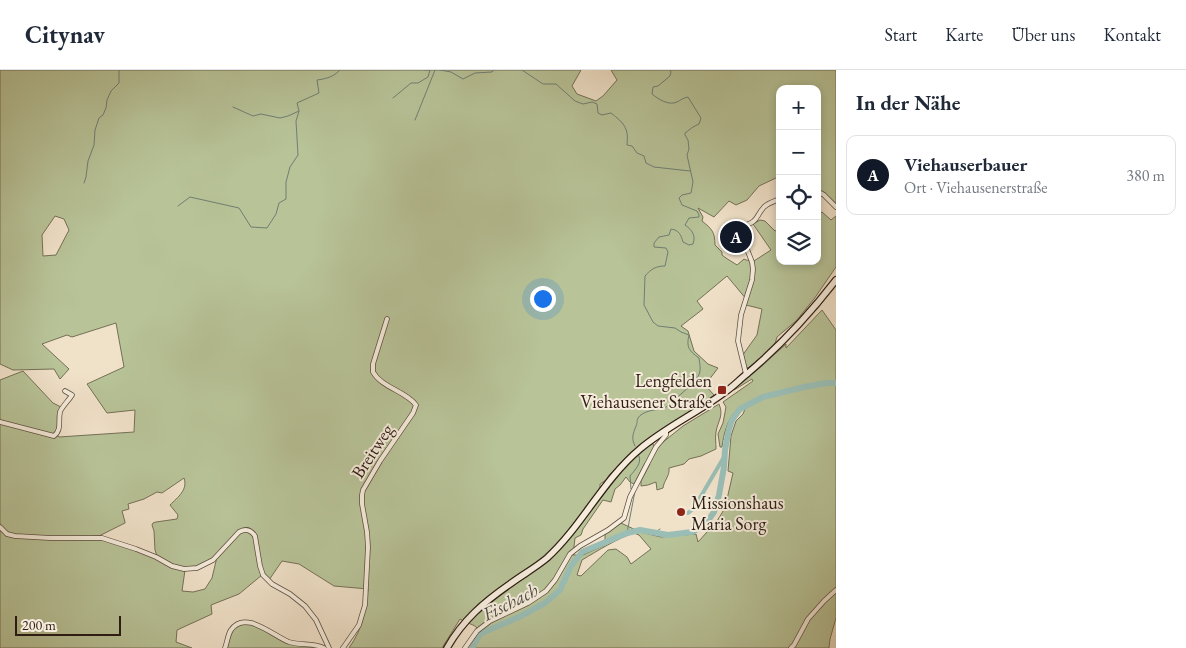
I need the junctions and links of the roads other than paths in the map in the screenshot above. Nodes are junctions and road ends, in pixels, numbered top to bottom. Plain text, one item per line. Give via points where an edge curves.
1 (821, 193) edge
2 (776, 200) edge
3 (836, 207) edge
4 (836, 280) edge
5 (387, 319) dead end
6 (746, 374) junction
7 (65, 391) dead end
8 (0, 422) edge
9 (666, 430) junction
10 (0, 527) edge
11 (836, 590) edge
12 (224, 648) edge
13 (324, 648) edge
14 (329, 648) edge
15 (343, 648) edge
16 (447, 648) edge
17 (465, 648) edge
18 (791, 648) edge

1 - 3 street
2 - 6 street via 764,208 753,222 742,226 743,240 753,269 738,341
4 - 6 main road via 792,333
5 - 15 street, Breitweg via 373,372 416,405 363,490 368,547 365,605 359,625
6 - 9 main road via 724,393
7 - 8 street via 72,395 61,409 59,431 54,436
9 - 16 main road via 622,466 558,546 475,611
9 - 17 street via 633,490 624,518 570,554 546,591 528,604 490,621 477,631
10 - 14 street via 6,534 15,536 102,538 184,569 207,564 239,532 248,530 255,536 263,575 304,606 316,620
11 - 18 street via 808,619
12 - 13 street via 230,630 245,621 292,643

